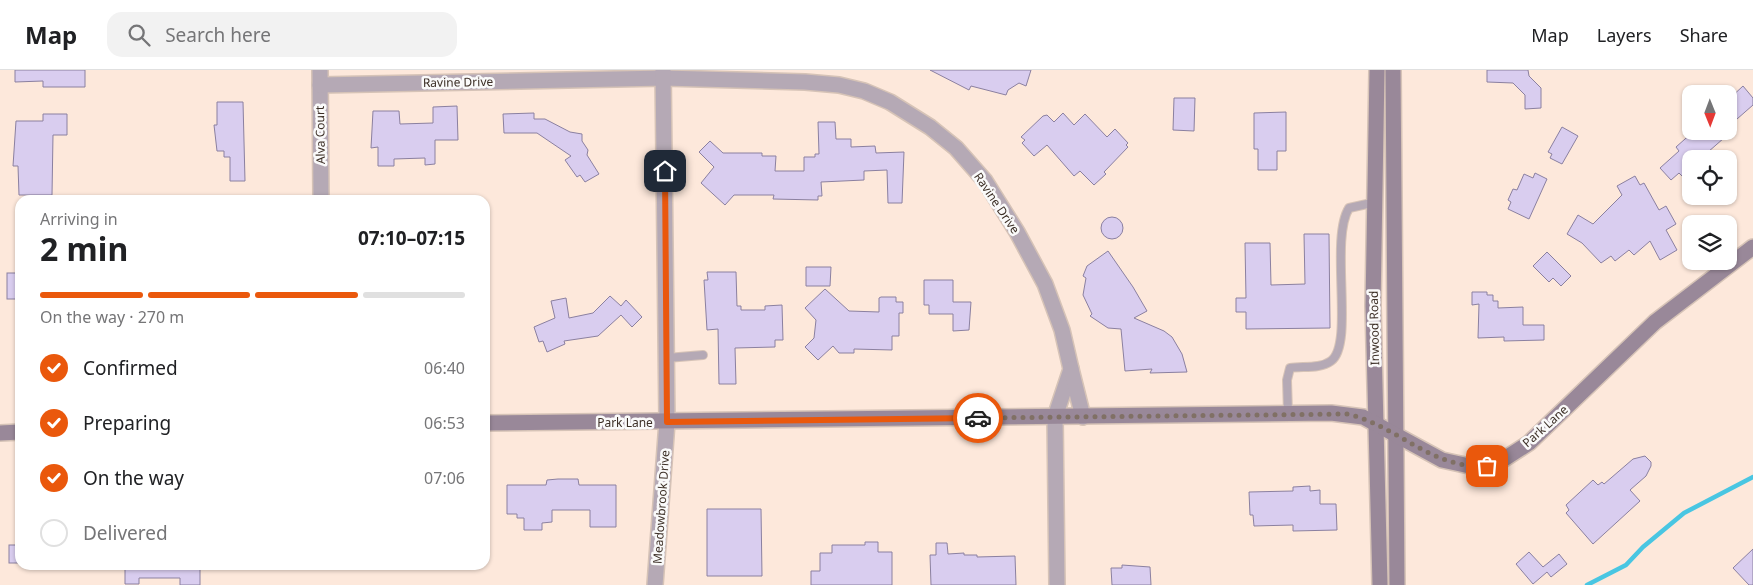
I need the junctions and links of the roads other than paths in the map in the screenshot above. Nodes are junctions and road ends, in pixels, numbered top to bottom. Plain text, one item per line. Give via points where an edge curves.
1 (1377, 70) edge
2 (1393, 70) edge
3 (664, 74) edge
4 (320, 77) edge
5 (1393, 183) junction
6 (1376, 184) junction
7 (321, 195) edge
8 (1376, 202) junction
9 (1753, 247) edge
10 (703, 355) dead end
11 (667, 358) junction
12 (1071, 369) junction
13 (1288, 413) junction
14 (1055, 417) junction
15 (1084, 417) junction
16 (667, 422) junction
17 (490, 423) edge
18 (1376, 424) junction
19 (0, 432) edge
20 (15, 432) edge
21 (1396, 435) junction
22 (655, 585) edge
23 (1057, 585) edge
24 (1380, 585) edge
25 (1397, 585) edge

1 - 6 street, Inwood Road
2 - 5 street, Inwood Road
3 - 4 street, Ravine Drive
3 - 11 street, Meadowbrook Drive
3 - 12 street, Ravine Drive via 839,85 890,102 930,126 956,148 985,181 1017,232 1045,284 1062,330
4 - 7 street, Alva Court
5 - 6 street
5 - 21 street, Inwood Road
6 - 8 street, Inwood Road
8 - 13 lane via 1349,208 1345,214 1341,231 1338,354 1321,366 1290,368
8 - 18 street, Inwood Road via 1373,306
9 - 21 street, Park Lane via 1655,322 1529,443 1498,463 1474,467 1442,460
10 - 11 lane
11 - 16 street, Meadowbrook Drive
12 - 14 street
12 - 15 street, Ravine Drive
13 - 15 street, Park Lane
13 - 18 street, Park Lane via 1347,414
14 - 15 street, Park Lane
14 - 16 street, Park Lane
14 - 23 street
16 - 17 street, Park Lane
16 - 22 street, Meadowbrook Drive
18 - 21 street, Park Lane
18 - 24 street, Inwood Road
19 - 20 street
21 - 25 street, Inwood Road

